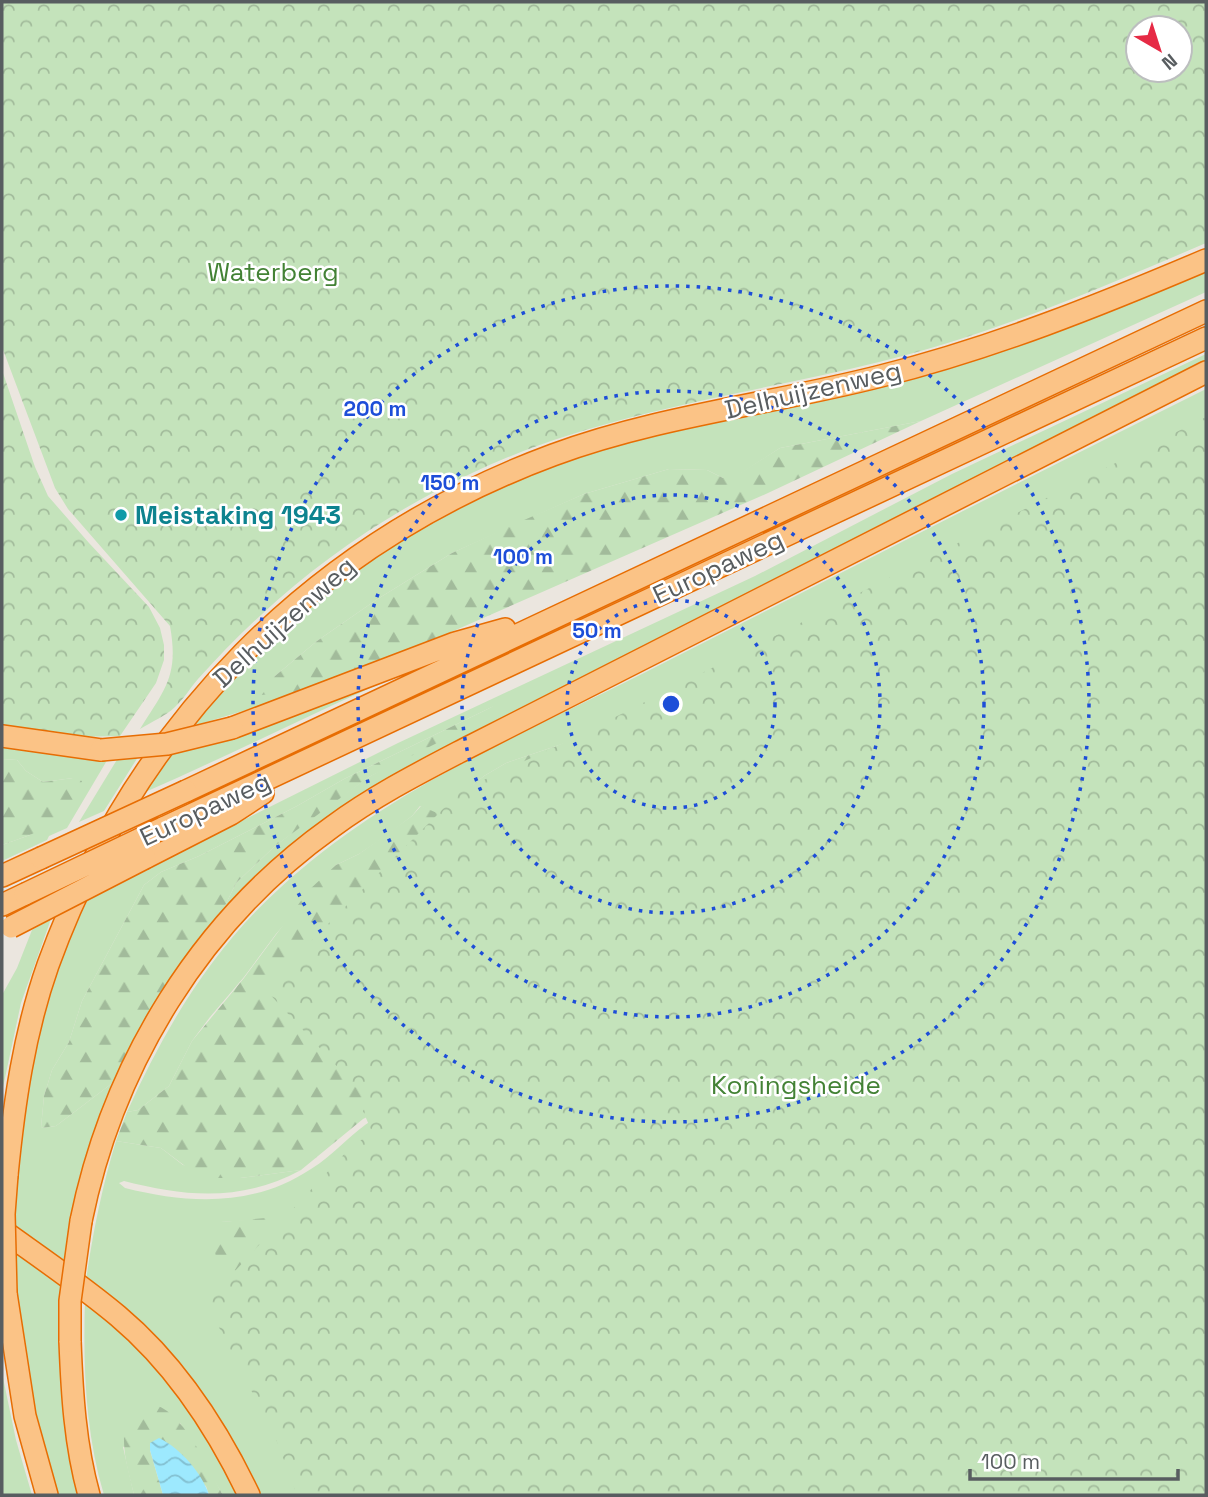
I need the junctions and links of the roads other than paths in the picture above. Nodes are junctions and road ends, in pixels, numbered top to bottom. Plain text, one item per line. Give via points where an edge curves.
1 (1206, 260) edge
2 (1206, 311) edge
3 (1206, 338) edge
4 (1206, 372) edge
5 (562, 614) junction
6 (2, 736) edge
7 (330, 750) junction
8 (2, 876) edge
9 (2, 905) edge
10 (6, 929) edge
11 (2, 1230) edge
12 (47, 1495) edge
13 (89, 1495) edge
14 (249, 1495) edge

1 - 12 highway, Delhuijzenweg, bridge via 1089,309 951,357 650,427 558,453 484,484 391,534 332,575 261,635 206,691 155,758 107,835 68,914 37,1000 20,1070 4,1214 6,1293 25,1416
2 - 5 highway, Europaweg
3 - 7 highway, Europaweg
4 - 13 highway, bridge via 369,801 322,834 254,893 224,925 169,1000 125,1077 96,1158 81,1221 70,1341 73,1408
5 - 6 highway, bridge via 455,643 232,728 167,744 101,750
5 - 8 highway, Europaweg, bridge
7 - 9 highway, Europaweg, bridge
7 - 10 highway, bridge via 231,814
11 - 14 highway via 120,1317 170,1368 215,1431

